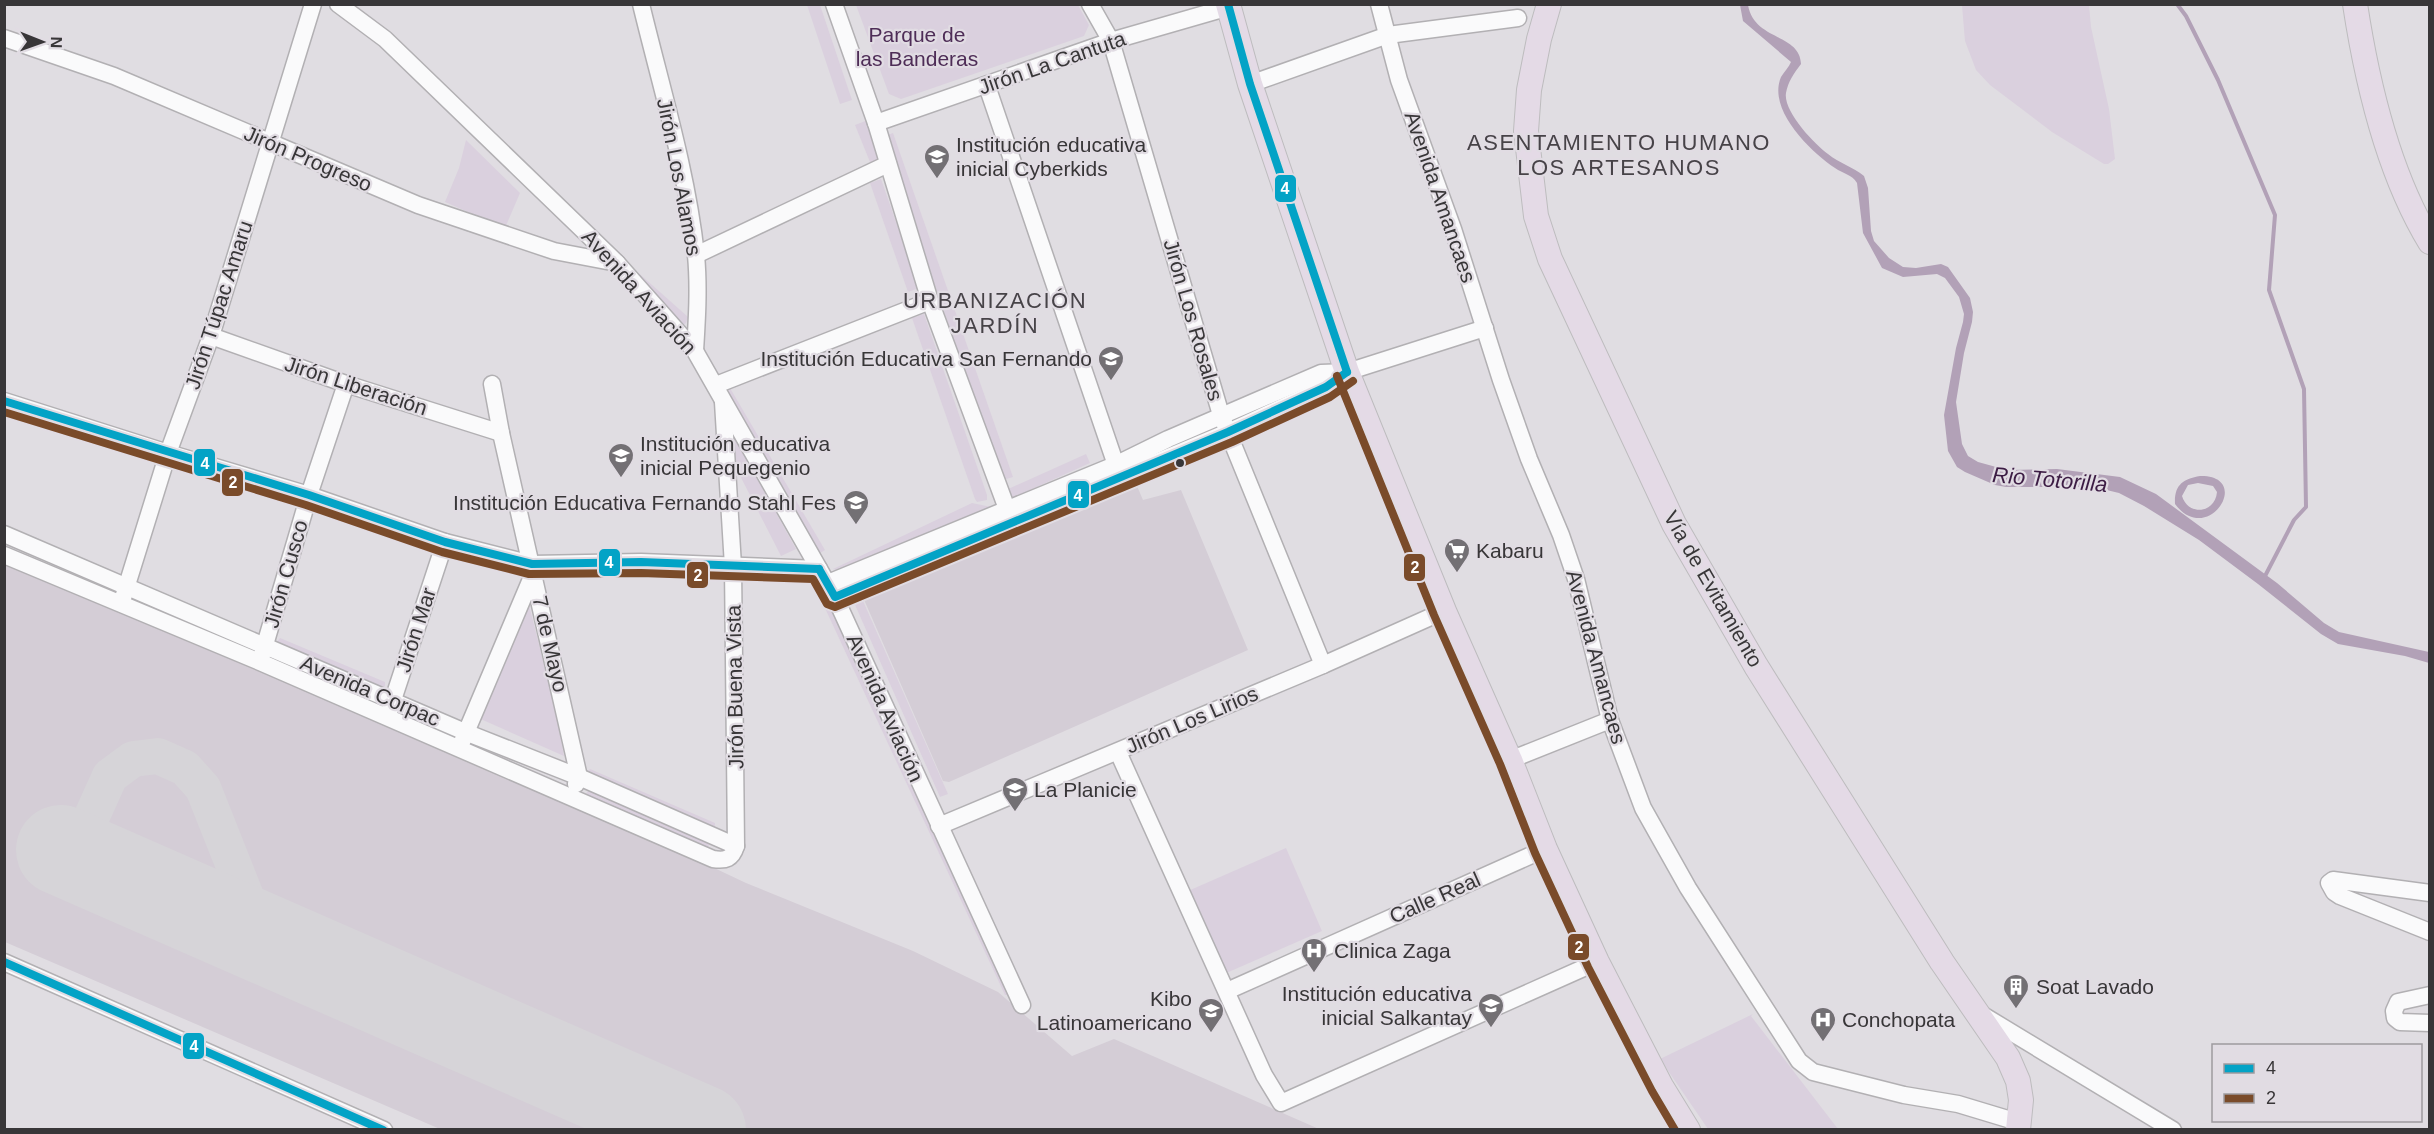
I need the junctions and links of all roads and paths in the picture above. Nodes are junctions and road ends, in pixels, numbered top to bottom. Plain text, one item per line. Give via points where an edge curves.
1 (313, 4) edge
2 (338, 4) edge
3 (641, 4) edge
4 (834, 4) edge
5 (1090, 4) edge
6 (1379, 4) edge
7 (1549, 4) edge
8 (2355, 4) edge
9 (1228, 6) edge
10 (1518, 18) dead end
11 (1388, 34) junction
12 (4, 38) edge
13 (1111, 41) junction
14 (1250, 84) junction
15 (987, 86) junction
16 (876, 123) junction
17 (271, 143) junction
18 (888, 164) junction
19 (2430, 242) edge
20 (696, 255) junction
21 (618, 263) junction
22 (930, 302) junction
23 (1485, 328) junction
24 (212, 336) junction
25 (696, 351) junction
26 (1347, 372) junction
27 (346, 384) junction
28 (492, 384) dead end
29 (716, 385) junction
30 (4, 401) edge
31 (723, 402) junction
32 (1221, 415) junction
33 (1228, 432) junction
34 (501, 433) junction
35 (168, 453) junction
36 (1117, 471) junction
37 (309, 495) junction
38 (1010, 515) junction
39 (4, 534) edge
40 (445, 542) junction
41 (4, 555) edge
42 (733, 566) junction
43 (533, 568) junction
44 (828, 583) junction
45 (127, 588) junction
46 (121, 605) junction
47 (1444, 611) junction
48 (262, 654) junction
49 (1323, 665) junction
50 (393, 701) junction
51 (387, 718) junction
52 (1610, 720) junction
53 (465, 732) junction
54 (459, 749) junction
55 (1118, 752) junction
56 (1510, 760) junction
57 (579, 777) junction
58 (571, 797) junction
59 (939, 826) junction
60 (736, 846) junction
61 (1545, 849) junction
62 (2430, 893) edge
63 (2430, 932) edge
64 (4, 962) edge
65 (1597, 962) junction
66 (1227, 991) junction
67 (2430, 996) edge
68 (1022, 1005) dead end
69 (1978, 1012) junction
70 (2430, 1023) edge
71 (2019, 1126) edge
72 (2163, 1127) edge
73 (384, 1130) edge
74 (1688, 1130) edge

1 - 17 street, Jirón Túpac Amaru
2 - 21 street, Avenida Aviación via 385,39
3 - 20 street, Jirón Los Alamos via 680,166
4 - 16 street
5 - 13 street, Jirón Los Rosales
6 - 11 street, Avenida Amancaes
7 - 69 highway, Vía de Evitamiento via 1529,90 1526,131 1536,216 1550,259 1674,524 1768,686 1942,962
8 - 19 highway via 2377,110 2397,173
9 - 13 street, Jirón La Cantuta
9 - 14 highway
10 - 11 street
11 - 14 street
11 - 23 street, Avenida Amancaes via 1399,80
12 - 17 street, Jirón Progreso via 114,76
13 - 15 street, Jirón La Cantuta
13 - 32 street, Jirón Los Rosales
14 - 26 highway
15 - 16 street, Jirón La Cantuta
15 - 36 street
16 - 18 street
17 - 21 street, Jirón Progreso via 441,212 554,251
17 - 24 street, Jirón Túpac Amaru
18 - 20 street
18 - 22 street
20 - 25 street, Jirón Los Alamos
21 - 25 street, Avenida Aviación
22 - 29 street
22 - 38 street
23 - 26 street
23 - 52 street, Avenida Amancaes via 1529,459 1572,568
24 - 27 street, Jirón Liberación
24 - 35 street, Jirón Túpac Amaru
25 - 29 street, Avenida Aviación
26 - 32 street via 1321,373
26 - 33 street via 1326,387
26 - 47 highway
27 - 34 street, Jirón Liberación
27 - 37 street, Jirón Cusco
28 - 34 street, 7 de Mayo
29 - 31 street, Avenida Aviación
30 - 35 street
31 - 42 street, Jirón Buena Vista
31 - 44 street, Avenida Aviación
32 - 33 street, Jirón Los Rosales
32 - 36 street
33 - 36 street
33 - 49 street, Jirón Los Rosales
34 - 43 street, 7 de Mayo
35 - 37 street
35 - 45 street, Jirón Túpac Amaru
36 - 38 street
37 - 40 street
37 - 48 street, Jirón Cusco
38 - 44 street
39 - 45 street, Avenida Corpac
40 - 43 street
40 - 50 street, Jirón Mar
41 - 46 street, Avenida Corpac
42 - 43 street via 640,562
42 - 44 street
42 - 60 street, Jirón Buena Vista
43 - 53 street
43 - 57 street, 7 de Mayo
44 - 59 street, Avenida Aviación
45 - 46 street, Jirón Túpac Amaru
45 - 48 street, Avenida Corpac
46 - 48 street, Avenida Corpac
47 - 49 street, Jirón Los Lirios
47 - 56 highway
48 - 50 street, Avenida Corpac
48 - 51 street, Avenida Corpac
49 - 55 street, Jirón Los Lirios
50 - 51 street, Jirón Mar
50 - 53 street, Avenida Corpac
51 - 54 street, Avenida Corpac
52 - 56 street
52 - 71 street, Avenida Amancaes via 1643,808 1688,888 1806,1068 1904,1095 1958,1104
53 - 54 street
53 - 57 street, Avenida Corpac
54 - 58 street, Avenida Corpac
55 - 59 street, Jirón Los Lirios
55 - 66 street
56 - 61 highway
57 - 58 street
57 - 60 street, Avenida Corpac
58 - 60 street, Avenida Corpac via 713,859 725,860
59 - 68 street, Avenida Aviación
61 - 65 highway
61 - 66 street, Calle Real
62 - 63 street via 2333,880 2329,883 2340,896
64 - 73 street
65 - 66 street via 1281,1103 1264,1075
65 - 74 highway
67 - 70 street via 2398,1002 2394,1011 2400,1022
69 - 71 highway, Vía de Evitamiento via 2018,1080
69 - 72 street

